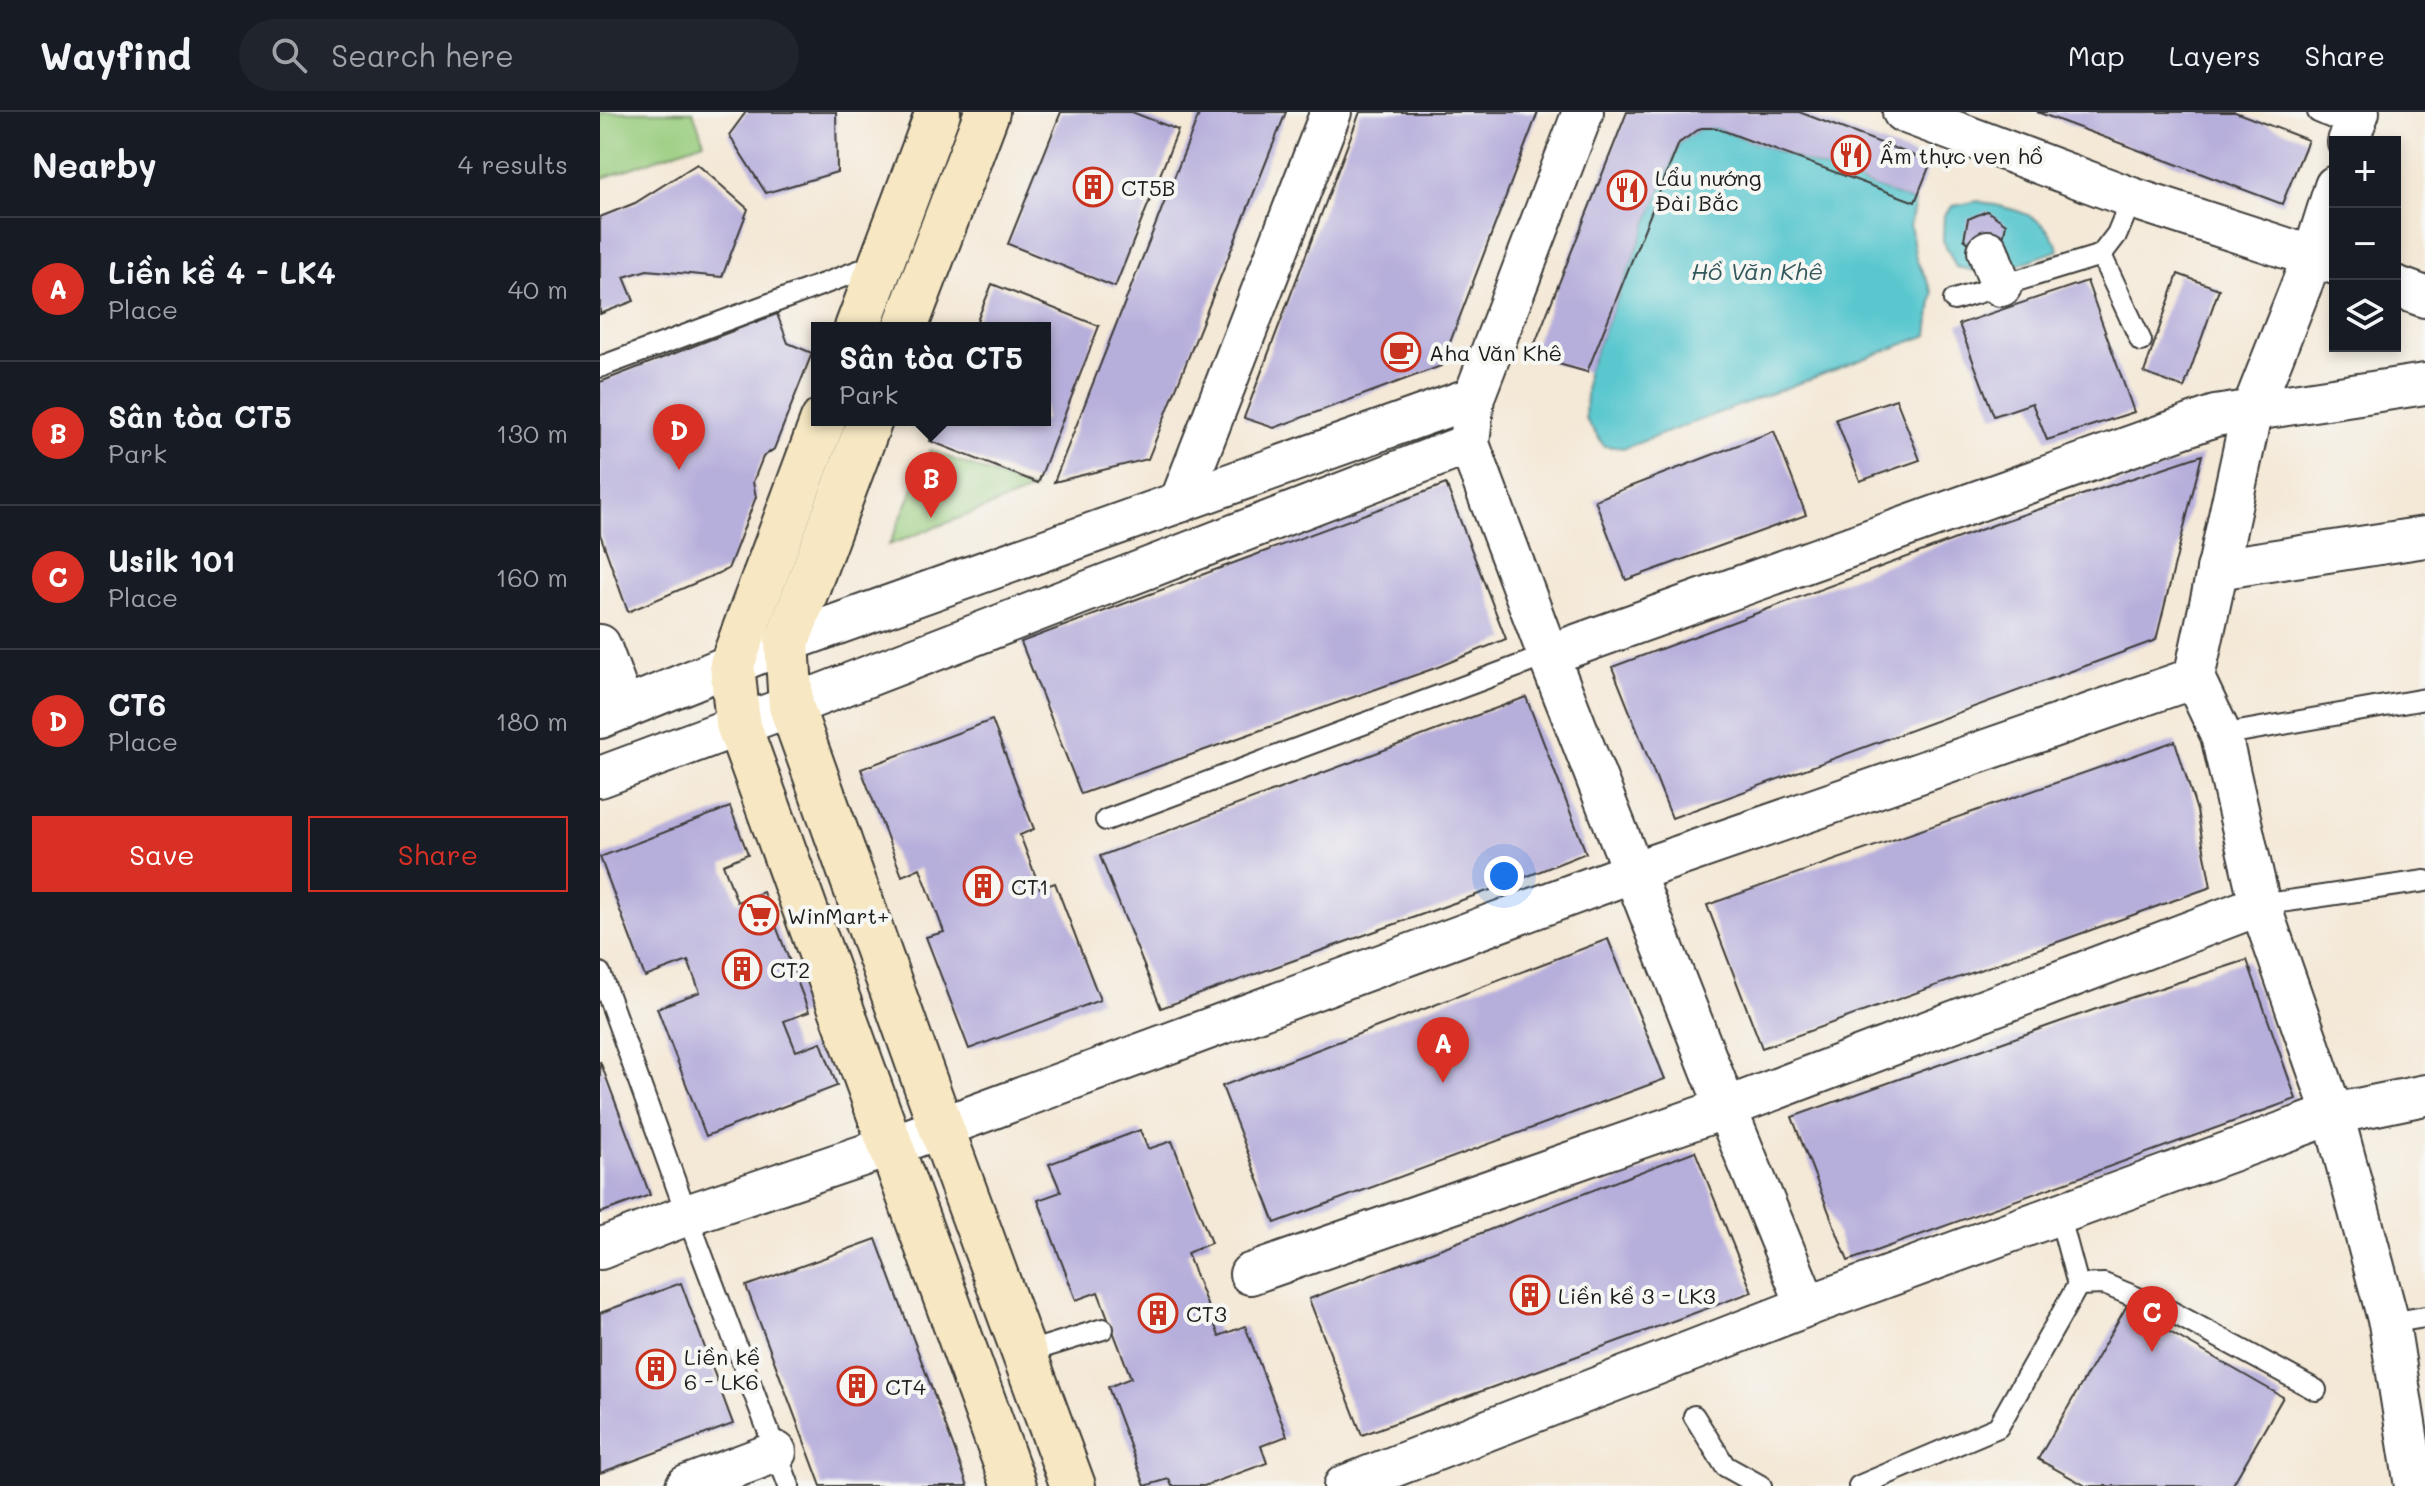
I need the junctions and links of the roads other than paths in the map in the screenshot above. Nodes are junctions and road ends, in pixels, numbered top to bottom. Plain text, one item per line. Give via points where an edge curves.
1 (938, 112) edge
2 (987, 112) edge
3 (1331, 112) edge
4 (1583, 112) edge
5 (1903, 112) edge
6 (2132, 198) junction
7 (2332, 208) edge
8 (2101, 255) junction
9 (2324, 260) edge
10 (882, 262) junction
11 (2401, 288) edge
12 (2425, 297) edge
13 (1954, 300) dead end
14 (859, 322) edge
15 (907, 322) edge
16 (2141, 341) dead end
17 (600, 367) edge
18 (2425, 384) edge
19 (1474, 397) junction
20 (2252, 410) junction
21 (821, 426) edge
22 (868, 426) edge
23 (1469, 444) junction
24 (1180, 502) junction
25 (2425, 537) edge
26 (2217, 569) junction
27 (787, 642) junction
28 (600, 645) edge
29 (1548, 655) junction
30 (732, 664) junction
31 (2194, 678) junction
32 (2425, 699) edge
33 (791, 706) junction
34 (612, 713) edge
35 (738, 724) junction
36 (2221, 735) junction
37 (600, 777) edge
38 (1106, 820) dead end
39 (1633, 872) junction
40 (2425, 881) edge
41 (2260, 905) junction
42 (600, 973) edge
43 (606, 1006) edge
44 (2425, 1095) edge
45 (1726, 1108) junction
46 (2333, 1114) junction
47 (941, 1127) junction
48 (891, 1146) junction
49 (2059, 1214) junction
50 (687, 1215) junction
51 (600, 1249) edge
52 (1250, 1274) dead end
53 (2078, 1285) junction
54 (1807, 1306) junction
55 (2407, 1320) edge
56 (1103, 1329) dead end
57 (1025, 1353) junction
58 (2316, 1390) dead end
59 (1694, 1416) dead end
60 (782, 1469) edge
61 (686, 1486) edge
62 (1014, 1486) edge
63 (1073, 1486) edge
64 (1344, 1486) edge
65 (1761, 1486) edge
66 (1859, 1486) edge
67 (2415, 1486) edge

1 - 10 street
2 - 15 street
3 - 24 street
4 - 19 street
5 - 6 street
6 - 8 lane via 2117,234
6 - 9 street
7 - 9 street
8 - 13 lane via 1994,269
8 - 16 lane
9 - 20 street
10 - 14 street
10 - 17 lane
11 - 12 street
18 - 20 street
19 - 23 street
19 - 24 street
20 - 26 street
20 - 29 street via 2215,416
21 - 30 street
22 - 27 street
23 - 29 street
23 - 33 street
24 - 27 street
25 - 26 street
26 - 31 street
27 - 30 street
27 - 33 street
28 - 34 street
29 - 38 lane
29 - 39 street
30 - 34 street
30 - 35 street
31 - 36 street
31 - 39 street
32 - 36 lane
33 - 35 street
33 - 47 street
35 - 37 street
35 - 48 street
36 - 41 street
39 - 45 street
39 - 47 street
40 - 41 lane
41 - 45 street
41 - 46 street
42 - 43 lane
43 - 50 lane
44 - 46 street
45 - 52 street
45 - 54 street
46 - 49 street
46 - 55 street
47 - 48 street
47 - 57 street
48 - 50 street
48 - 62 street
49 - 53 lane
49 - 54 street
50 - 51 street
50 - 60 lane
53 - 58 lane via 2104,1284 2170,1311
53 - 66 lane via 1998,1427
54 - 64 street
55 - 67 street
56 - 57 lane
57 - 63 street
59 - 65 lane via 1725,1466
60 - 61 street

